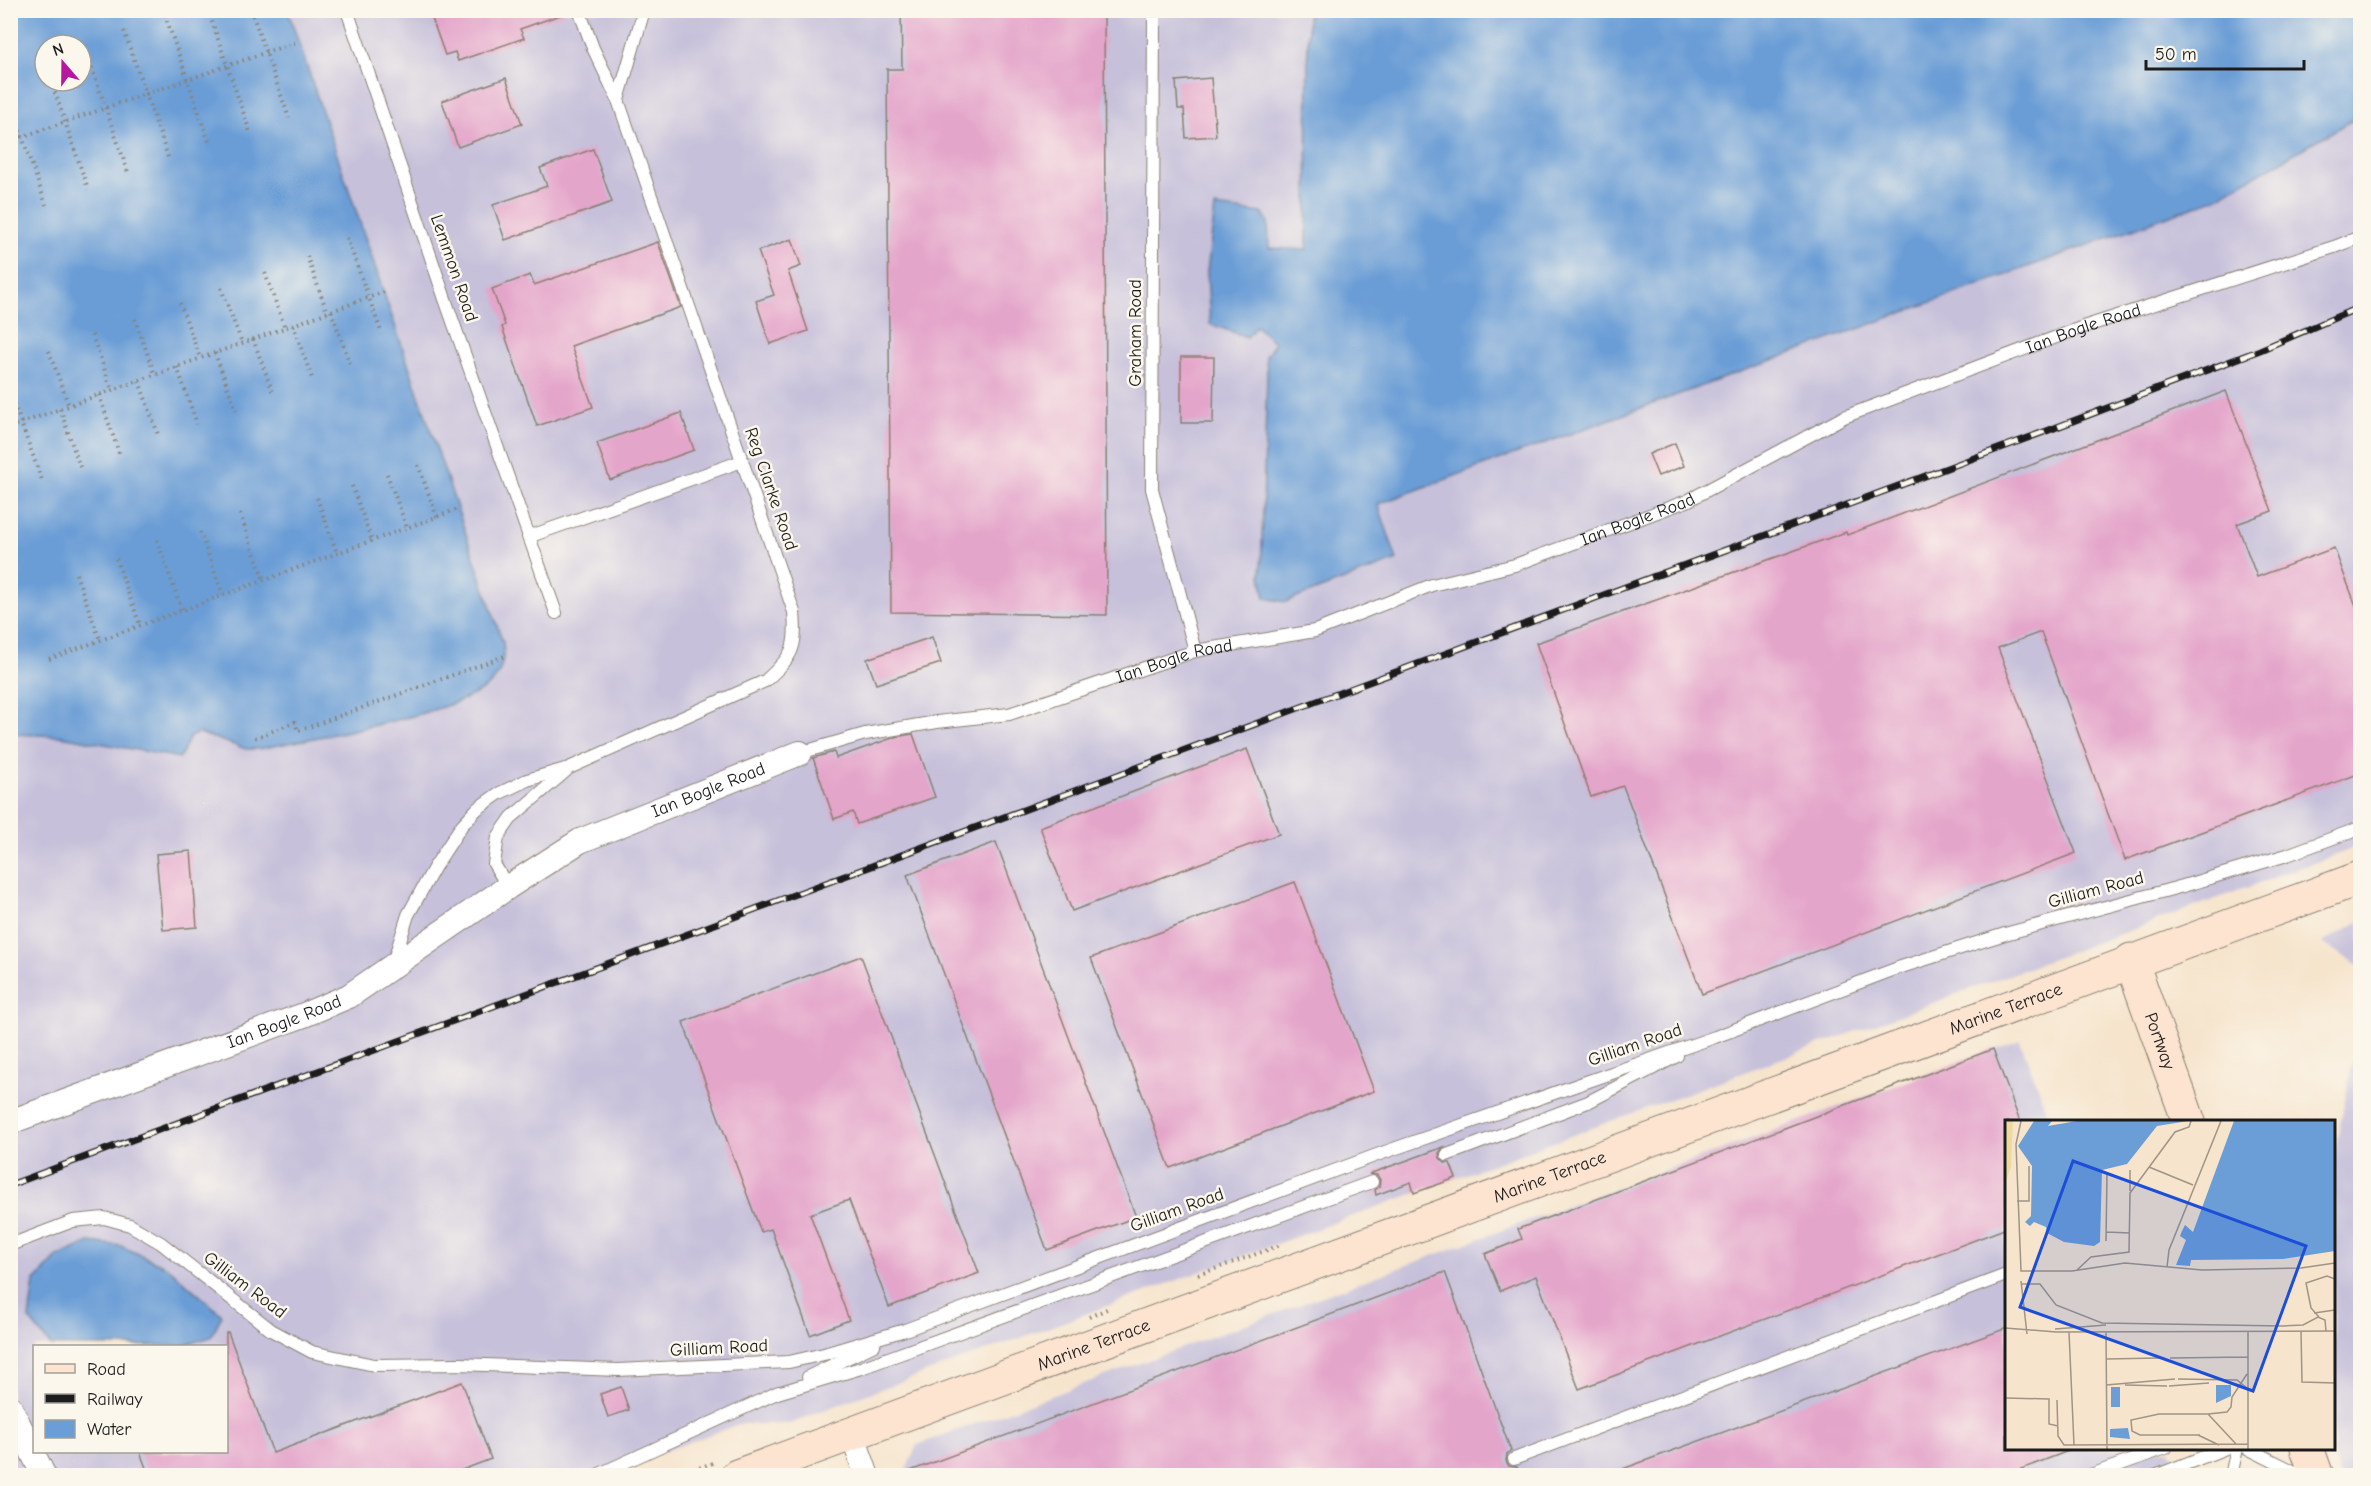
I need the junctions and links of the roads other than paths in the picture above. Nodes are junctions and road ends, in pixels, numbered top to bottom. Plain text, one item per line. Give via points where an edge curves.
1 (347, 10) edge
2 (579, 10) edge
3 (644, 10) edge
4 (1154, 10) edge
5 (618, 100) junction
6 (2361, 237) edge
7 (742, 461) junction
8 (528, 537) junction
9 (556, 613) dead end
10 (1195, 651) junction
11 (800, 753) joint
12 (569, 768) junction
13 (2361, 828) edge
14 (2361, 878) edge
15 (508, 887) junction
16 (2131, 960) junction
17 (392, 967) junction
18 (1715, 1037) junction
19 (2188, 1120) edge
20 (10, 1122) edge
21 (1447, 1155) dead end
22 (1372, 1182) dead end
23 (10, 1245) edge
24 (2005, 1276) edge
25 (905, 1330) junction
26 (774, 1394) junction
27 (10, 1407) edge
28 (852, 1434) junction
29 (2163, 1450) edge
30 (2223, 1450) edge
31 (2237, 1450) edge
32 (2249, 1450) edge
33 (2307, 1450) edge
34 (1514, 1459) dead end
35 (44, 1476) edge
36 (595, 1476) edge
37 (736, 1476) edge
38 (867, 1476) edge
39 (2088, 1476) edge
40 (2155, 1476) edge
41 (2231, 1476) edge
42 (2303, 1476) edge
43 (2317, 1476) edge

1 - 8 lane, Lemmon Road
2 - 5 lane, Reg Clarke Road via 592,48
3 - 5 lane
4 - 10 lane, Graham Road via 1152,489
5 - 7 lane, Reg Clarke Road
6 - 10 lane, Ian Bogle Road via 2083,327 1844,417 1687,501 1515,565 1432,585 1315,632
7 - 8 lane
7 - 12 lane, Reg Clarke Road via 794,612 796,639 784,663 765,681
8 - 9 lane, Lemmon Road
10 - 11 lane, Ian Bogle Road via 1009,714 865,734
11 - 15 street, Ian Bogle Road via 580,841
12 - 15 lane via 512,817 498,837 494,864
12 - 17 lane via 527,780 498,794 462,825 408,915
13 - 18 lane, Gilliam Road via 2182,886 2005,933 1898,968
14 - 16 main road, Marine Terrace
15 - 17 street, Ian Bogle Road
16 - 19 main road, Portway
16 - 28 main road, Marine Terrace
17 - 20 street, Ian Bogle Road via 349,996 304,1015
18 - 21 lane via 1588,1102
18 - 25 lane, Gilliam Road via 1385,1152
22 - 26 lane via 861,1368
23 - 25 lane, Gilliam Road via 73,1221 104,1218 130,1225 161,1243 271,1330 312,1352 374,1365 618,1370 789,1362
24 - 34 lane
25 - 26 lane
26 - 36 lane
27 - 35 street
28 - 37 main road, Marine Terrace
28 - 38 street
29 - 39 lane
30 - 40 lane
31 - 41 lane
32 - 42 lane
33 - 43 main road

